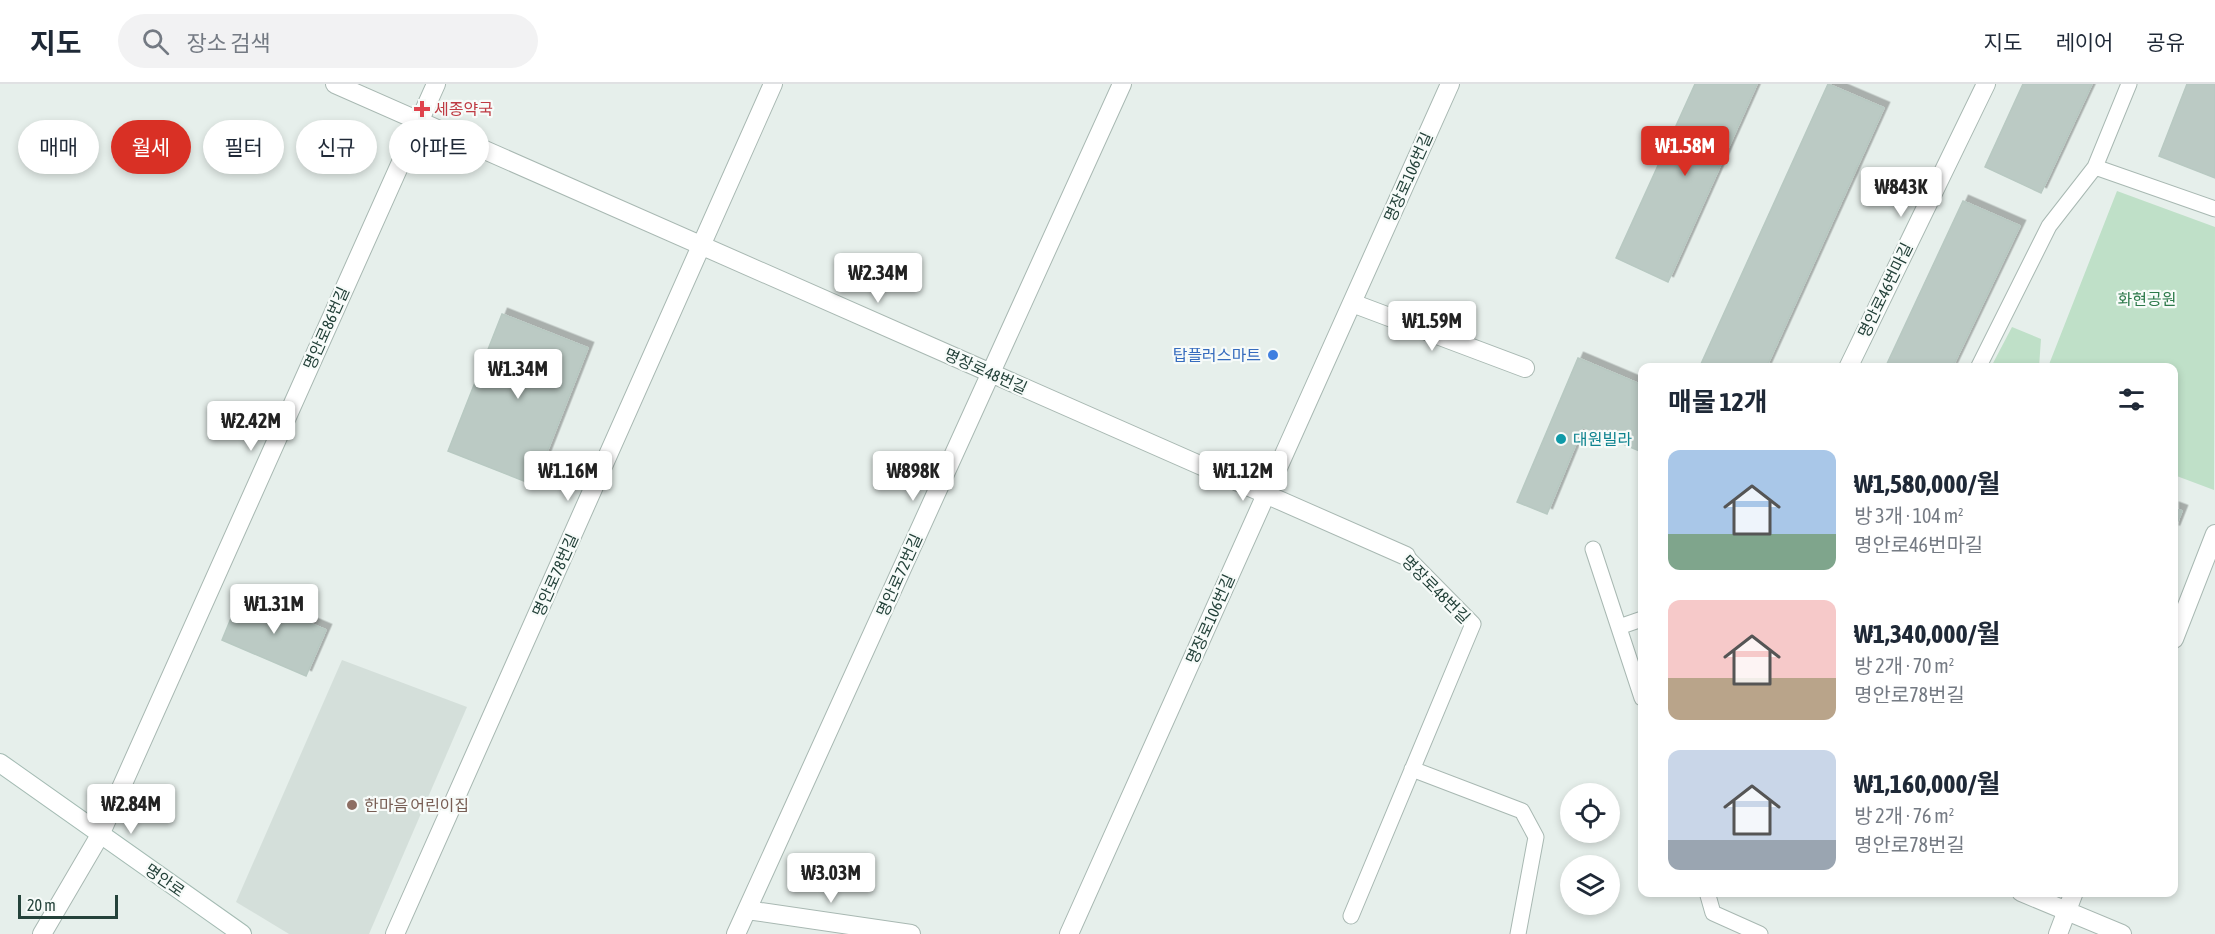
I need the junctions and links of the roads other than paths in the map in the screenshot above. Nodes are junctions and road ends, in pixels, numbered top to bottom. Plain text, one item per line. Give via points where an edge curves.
1 (335, 84) edge
2 (436, 84) edge
3 (773, 84) edge
4 (1122, 84) edge
5 (1450, 84) edge
6 (1986, 84) edge
7 (2129, 84) edge
8 (417, 120) edge
9 (419, 120) edge
10 (489, 152) edge
11 (2095, 167) junction
12 (395, 174) edge
13 (2215, 209) edge
14 (701, 245) junction
15 (1352, 303) junction
16 (1850, 363) edge
17 (1980, 363) edge
18 (1525, 368) dead end
19 (991, 373) junction
20 (1266, 494) junction
21 (2215, 534) edge
22 (1593, 549) dead end
23 (1406, 556) joint
24 (1638, 621) edge
25 (1619, 627) junction
26 (2178, 629) edge
27 (1638, 686) edge
28 (0, 763) edge
29 (1412, 769) junction
30 (100, 835) junction
31 (1708, 897) edge
32 (2033, 897) edge
33 (2072, 897) edge
34 (747, 910) junction
35 (2067, 911) junction
36 (1351, 916) dead end
37 (42, 934) edge
38 (242, 934) edge
39 (395, 934) edge
40 (736, 934) edge
41 (911, 934) edge
42 (1069, 934) edge
43 (1518, 934) edge
44 (1760, 934) edge
45 (2058, 934) edge
46 (2122, 934) edge

1 - 8 street, 명장로48번길
2 - 9 street, 명안로86번길
3 - 14 street, 명안로78번길
4 - 19 street, 명안로72번길
5 - 15 street, 명장로106번길
6 - 16 street, 명안로46번마길
7 - 11 lane
10 - 14 street, 명장로48번길
11 - 13 lane
11 - 17 lane via 2049,226
12 - 30 street, 명안로86번길
14 - 19 street, 명장로48번길
14 - 39 street, 명안로78번길
15 - 18 street
15 - 20 street, 명장로106번길
19 - 20 street, 명장로48번길
19 - 34 street, 명안로72번길
20 - 23 street, 명장로48번길
20 - 42 street, 명장로106번길
21 - 26 street
22 - 25 lane
23 - 29 lane, 명장로48번길 via 1473,624
24 - 25 lane
25 - 27 lane
28 - 30 street, 명안로
29 - 36 lane, 명장로48번길
29 - 43 lane via 1522,811 1536,837
30 - 37 street, 명안로86번길
30 - 38 street, 명안로
31 - 44 lane via 1713,913
32 - 35 street
33 - 35 street
34 - 40 street, 명안로72번길
34 - 41 street
35 - 45 street
35 - 46 street

